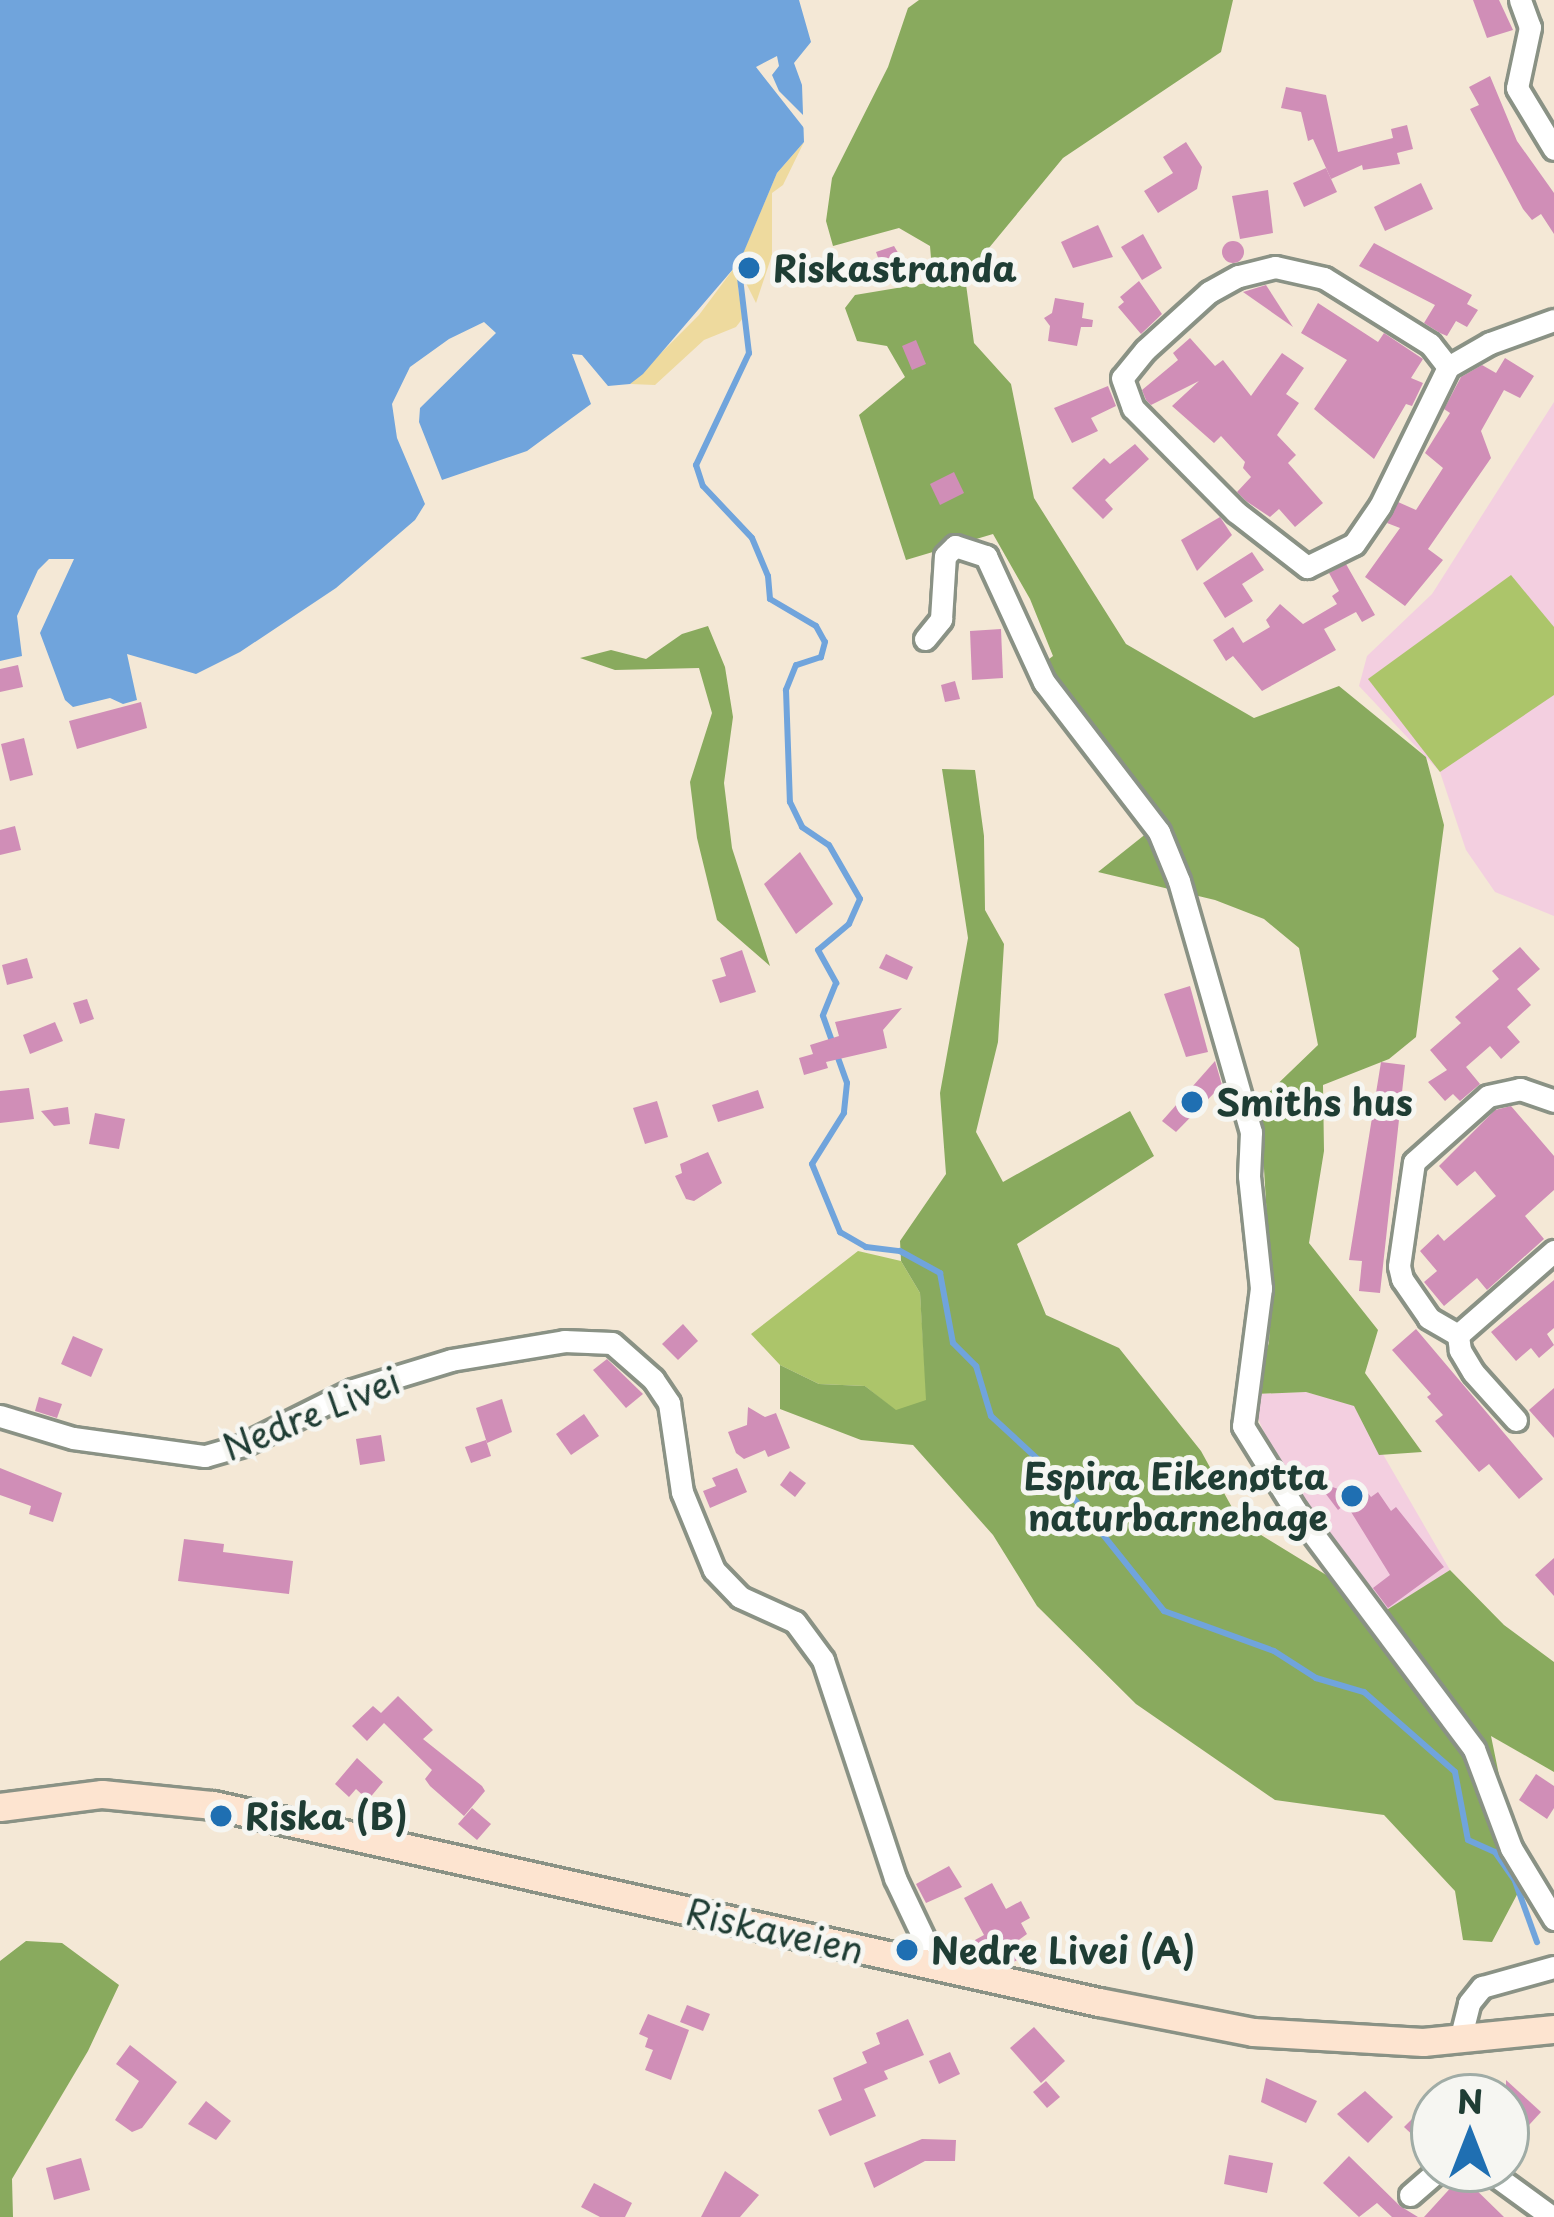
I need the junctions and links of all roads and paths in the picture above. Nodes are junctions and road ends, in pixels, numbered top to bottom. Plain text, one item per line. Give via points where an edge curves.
1 (1520, 0) edge
2 (1554, 149) edge
3 (1554, 320) edge
4 (1448, 367) junction
5 (926, 639) dead end
6 (1554, 1101) edge
7 (1554, 1251) edge
8 (1458, 1335) junction
9 (0, 1416) edge
10 (1516, 1420) dead end
11 (0, 1807) edge
12 (1554, 1919) edge
13 (937, 1966) junction
14 (1554, 1966) edge
15 (1554, 2029) edge
16 (1460, 2040) junction
17 (1519, 2193) edge
18 (1552, 2217) edge

1 - 2 street via 1530,27 1517,88
3 - 4 street
4 - 4 street via 1354,544 1307,567 1236,512 1133,408 1123,378 1209,292 1275,267 1324,278 1430,344
5 - 12 street via 941,620 945,556 956,546 986,556 1044,682 1159,832 1251,1132 1261,1288 1243,1426 1474,1749 1510,1848
6 - 8 street via 1520,1089 1488,1096 1414,1162 1402,1279 1429,1318
7 - 8 street
8 - 10 street via 1473,1372
9 - 13 street, Nedre Livei via 73,1438 205,1456 353,1390 451,1360 565,1341 612,1342 669,1403 682,1492 713,1570 740,1597 795,1622 823,1660 895,1878
11 - 13 main road, Riskaveien via 102,1794 214,1805
13 - 16 main road, Riskaveien via 1253,2032
14 - 16 street via 1482,1988 1469,2003
15 - 16 main road, Riskaveien
17 - 18 street

